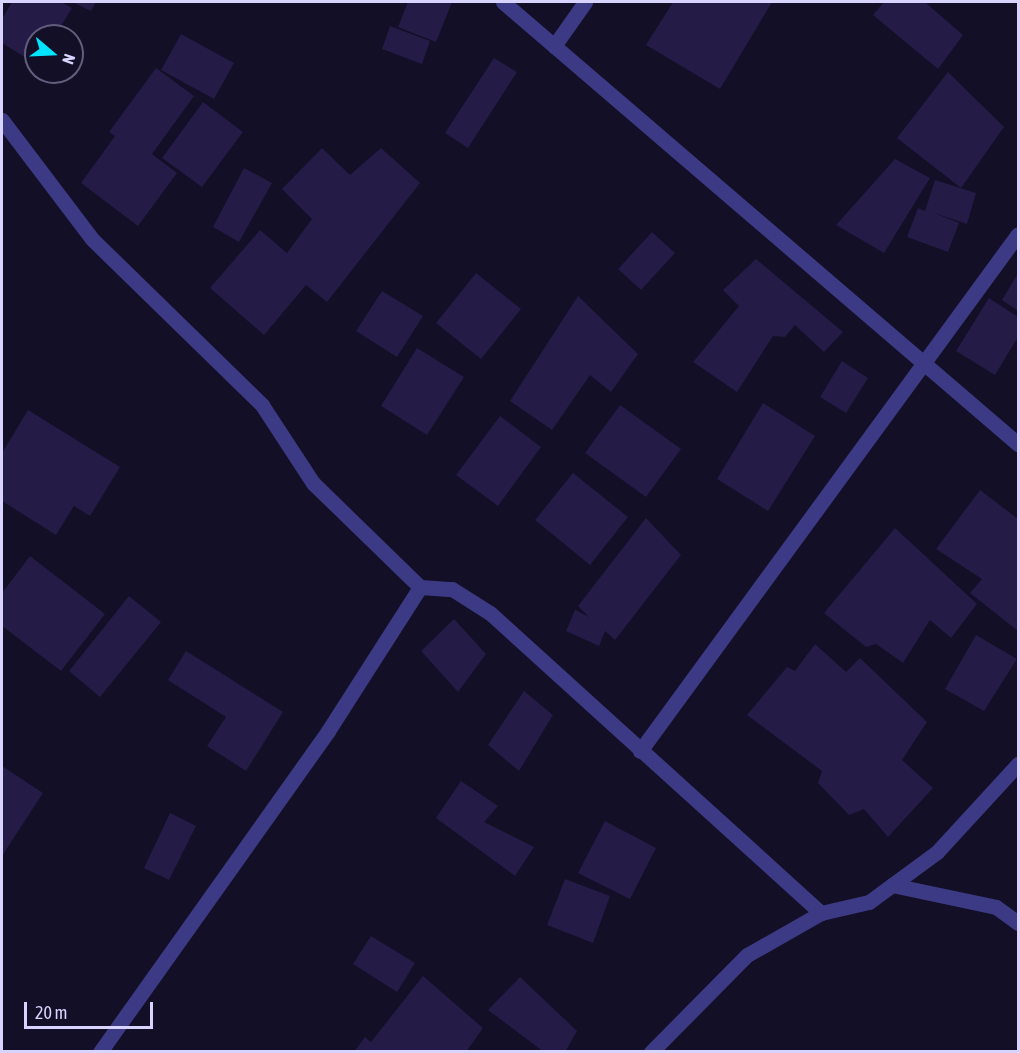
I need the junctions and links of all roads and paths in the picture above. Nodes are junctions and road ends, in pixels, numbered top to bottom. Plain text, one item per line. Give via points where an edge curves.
1 (503, 2) edge
2 (585, 2) edge
3 (554, 46) junction
4 (2, 120) edge
5 (1018, 234) edge
6 (924, 366) junction
7 (1018, 444) edge
8 (420, 587) junction
9 (640, 751) junction
10 (1018, 764) edge
11 (892, 885) junction
12 (821, 913) junction
13 (1018, 923) edge
14 (100, 1052) edge
15 (651, 1052) edge

1 - 3 street
2 - 3 street
3 - 6 street
4 - 8 street via 92,239 254,397 313,483
5 - 6 street
6 - 7 street
6 - 9 street
8 - 9 street via 452,589 490,613
8 - 14 street via 328,731
9 - 12 street
10 - 11 street via 937,852
11 - 12 street via 869,902
11 - 13 street via 996,907
12 - 15 street via 747,955

